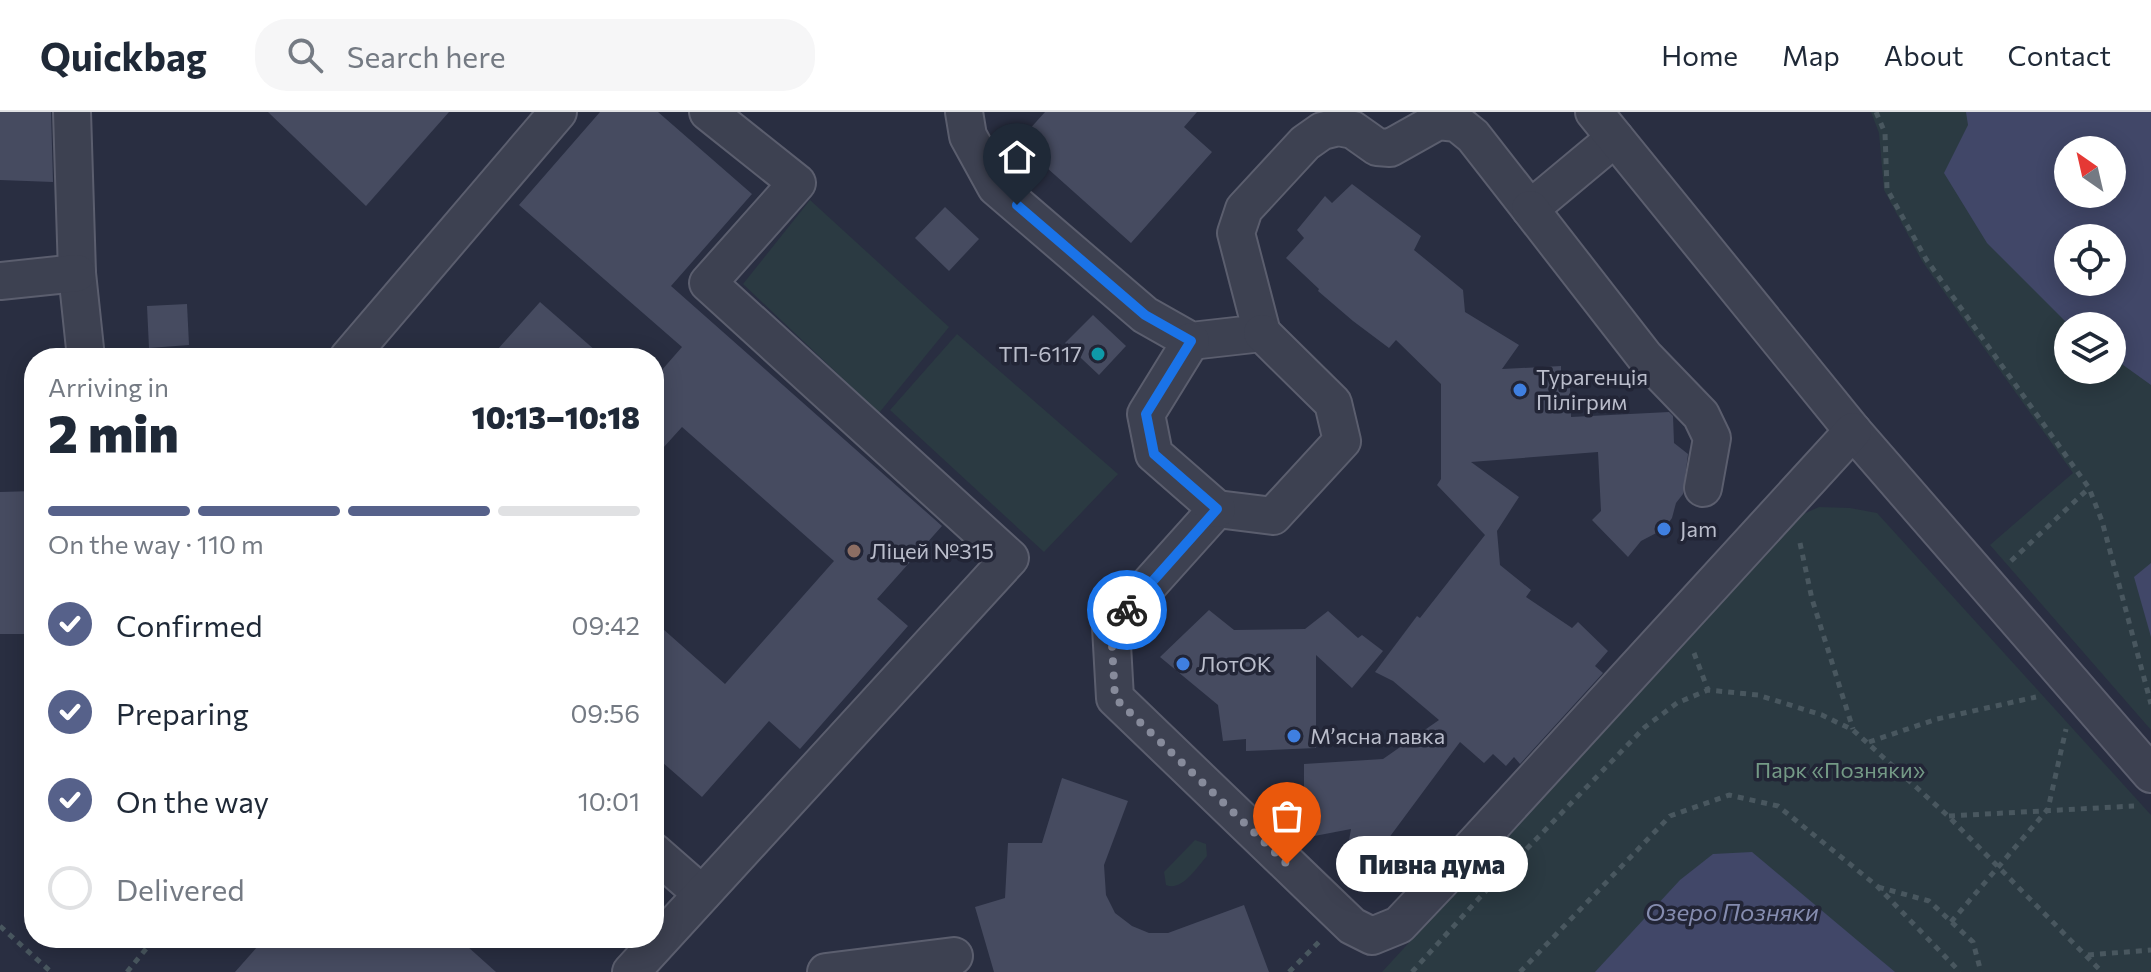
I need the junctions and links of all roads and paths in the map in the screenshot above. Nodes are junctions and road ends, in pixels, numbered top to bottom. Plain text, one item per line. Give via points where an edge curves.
1 (72, 112) edge
2 (558, 112) edge
3 (708, 112) edge
4 (964, 112) edge
5 (1876, 112) edge
6 (1604, 125) edge
7 (1530, 209) junction
8 (77, 273) junction
9 (0, 281) edge
10 (1262, 333) junction
11 (1191, 341) junction
12 (93, 348) edge
13 (357, 348) edge
14 (1853, 431) junction
15 (1703, 488) dead end
16 (2089, 488) junction
17 (1790, 499) junction
18 (1217, 509) junction
19 (1987, 584) junction
20 (2075, 688) junction
21 (2151, 704) edge
22 (1853, 730) junction
23 (1868, 742) junction
24 (2144, 790) edge
25 (2048, 809) junction
26 (1948, 816) junction
27 (664, 861) edge
28 (1999, 867) junction
29 (1877, 886) junction
30 (702, 894) junction
31 (1951, 922) junction
32 (0, 926) edge
33 (664, 936) edge
34 (24, 948) edge
35 (24, 948) edge
36 (147, 948) edge
37 (653, 948) edge
38 (2151, 950) edge
39 (2087, 955) junction
40 (954, 956) dead end
41 (51, 972) edge
42 (127, 972) edge
43 (631, 972) edge
44 (826, 972) edge
45 (1412, 972) edge
46 (1520, 972) edge
47 (1960, 972) edge
48 (1981, 972) edge
49 (2102, 972) edge

1 - 8 lane
2 - 13 lane
3 - 30 lane via 797,183 708,283 1010,558
4 - 11 lane via 968,136 996,187 1145,315
5 - 16 path via 1885,133 1887,189 1926,259
6 - 7 lane
6 - 14 lane
7 - 10 lane via 1457,123 1438,121 1390,148 1377,147 1353,130 1322,131 1244,209 1236,233
7 - 15 lane via 1645,357 1701,415 1712,438
8 - 9 lane
8 - 12 lane
10 - 11 lane
10 - 18 lane via 1333,403 1342,441 1273,516
11 - 18 lane via 1146,414 1154,454
14 - 17 lane
14 - 19 lane
16 - 19 path
16 - 21 path
17 - 18 lane via 1399,925 1372,936 1352,926 1115,698 1111,627
17 - 22 path via 1812,599
19 - 20 lane
20 - 23 path via 1937,719
20 - 24 lane
20 - 25 path
22 - 23 path
22 - 45 path via 1758,695 1708,690 1677,703 1645,727
23 - 26 path
24 - 25 path
25 - 26 path
25 - 28 path
26 - 28 path
27 - 30 lane
28 - 31 path
28 - 39 path
29 - 31 path via 1929,901
29 - 46 path via 1778,806 1729,795 1670,816
29 - 47 path
30 - 33 lane
31 - 48 path via 1973,942
32 - 35 path
34 - 41 path
36 - 42 path
37 - 43 lane
38 - 39 path
39 - 49 path
40 - 44 lane

